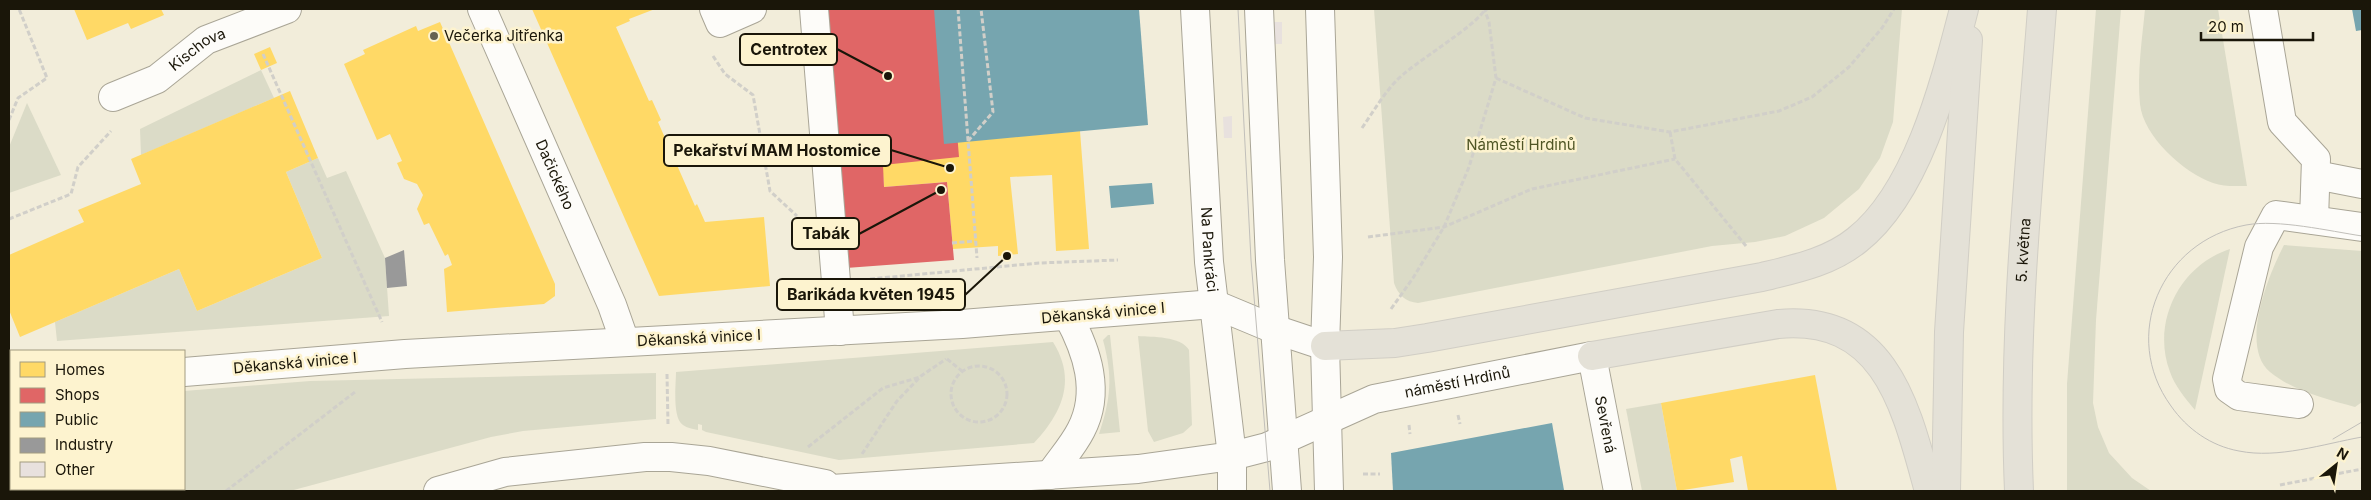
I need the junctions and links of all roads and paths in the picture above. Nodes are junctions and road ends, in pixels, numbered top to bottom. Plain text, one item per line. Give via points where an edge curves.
1 (19, 9) edge
2 (287, 9) edge
3 (482, 9) edge
4 (714, 9) edge
5 (752, 9) edge
6 (814, 9) edge
7 (958, 9) edge
8 (981, 9) edge
9 (1195, 9) edge
10 (1259, 9) edge
11 (1320, 9) edge
12 (1486, 9) edge
13 (1894, 9) edge
14 (1964, 9) edge
15 (1971, 9) edge
16 (2042, 9) edge
17 (2263, 9) edge
18 (709, 50) dead end
19 (262, 51) dead end
20 (1496, 78) junction
21 (113, 97) dead end
22 (9, 120) edge
23 (118, 123) dead end
24 (1362, 128) dead end
25 (1670, 132) junction
26 (968, 141) junction
27 (1675, 159) junction
28 (2316, 175) junction
29 (2362, 184) edge
30 (9, 219) edge
31 (2314, 220) junction
32 (804, 221) dead end
33 (1444, 227) junction
34 (2362, 227) edge
35 (1368, 237) dead end
36 (975, 241) junction
37 (952, 244) dead end
38 (1750, 251) dead end
39 (976, 258) dead end
40 (1118, 260) dead end
41 (862, 280) dead end
42 (1214, 304) junction
43 (1390, 309) dead end
44 (1068, 316) junction
45 (382, 322) dead end
46 (1274, 329) junction
47 (840, 332) junction
48 (625, 342) junction
49 (1325, 346) junction
50 (949, 354) dead end
51 (1592, 356) junction
52 (947, 359) junction
53 (962, 371) junction
54 (185, 372) edge
55 (667, 373) dead end
56 (921, 376) junction
57 (358, 390) dead end
58 (2299, 404) dead end
59 (1327, 420) junction
60 (668, 430) dead end
61 (1284, 440) junction
62 (801, 452) dead end
63 (1232, 456) junction
64 (857, 462) dead end
65 (2362, 469) edge
66 (1050, 475) junction
67 (2280, 485) dead end
68 (843, 487) junction
69 (226, 491) edge
70 (438, 491) edge
71 (801, 491) edge
72 (1232, 491) edge
73 (1287, 491) edge
74 (1329, 491) edge
75 (1618, 491) edge
76 (1929, 491) edge
77 (1946, 491) edge
78 (2019, 491) edge

1 - 22 path via 48,78 18,98
2 - 21 street, Kischova via 206,40 157,80
3 - 48 street, Dačického via 612,305
4 - 5 street via 720,23
6 - 47 street
7 - 26 path
8 - 26 path via 993,112
9 - 42 street, Na Pankráci via 1207,238
10 - 46 street
11 - 49 street via 1328,257
12 - 20 path
12 - 24 path via 1396,81
13 - 25 path via 1872,42 1849,67 1812,97 1779,111
14 - 49 main road via 1942,92 1899,192 1856,241 1830,256 1794,269 1753,278 1427,338
15 - 77 main road via 1949,332
16 - 78 main road, 5. května via 2024,254 2017,453
17 - 28 street via 2282,122 2316,159
18 - 32 path via 725,74 753,95 770,191
19 - 45 path
20 - 25 path via 1585,118
20 - 33 path via 1469,167
23 - 30 path via 78,167 71,194
25 - 27 path
26 - 36 path
27 - 33 path via 1532,189
27 - 38 path
28 - 29 street
28 - 31 street
31 - 34 street
31 - 58 street via 2276,215 2271,223 2253,267 2226,379 2229,389 2239,396
33 - 35 path
33 - 43 path via 1414,278
36 - 37 path
36 - 39 path
40 - 41 path via 1039,263
42 - 44 street, Děkanská vinice Ⅰ
42 - 46 street
42 - 63 street, Na Pankráci
44 - 47 street, Děkanská vinice Ⅰ
44 - 66 street via 1082,343 1090,372 1091,402 1081,430
46 - 49 street
46 - 61 street
47 - 48 street, Děkanská vinice Ⅰ
48 - 54 street, Děkanská vinice Ⅰ via 405,354
49 - 59 street
50 - 52 path
51 - 59 street, náměstí Hrdinů via 1374,399
51 - 75 street, Sevřená
51 - 76 main road via 1778,324 1799,322 1835,330 1867,349 1889,376
52 - 53 path
52 - 56 path
53 - 53 path via 982,366 1000,375 1007,399 995,417 986,422 976,422 958,413 951,400 951,390 955,378
55 - 60 path
56 - 62 path via 883,388
56 - 64 path via 896,401
57 - 69 path
59 - 61 street, náměstí Hrdinů
59 - 74 street
61 - 63 street, náměstí Hrdinů
61 - 73 street
63 - 66 street via 1138,469
63 - 72 street, Na Pankráci
65 - 67 path
66 - 68 street
68 - 70 street via 709,461 646,457 505,472
68 - 71 street

